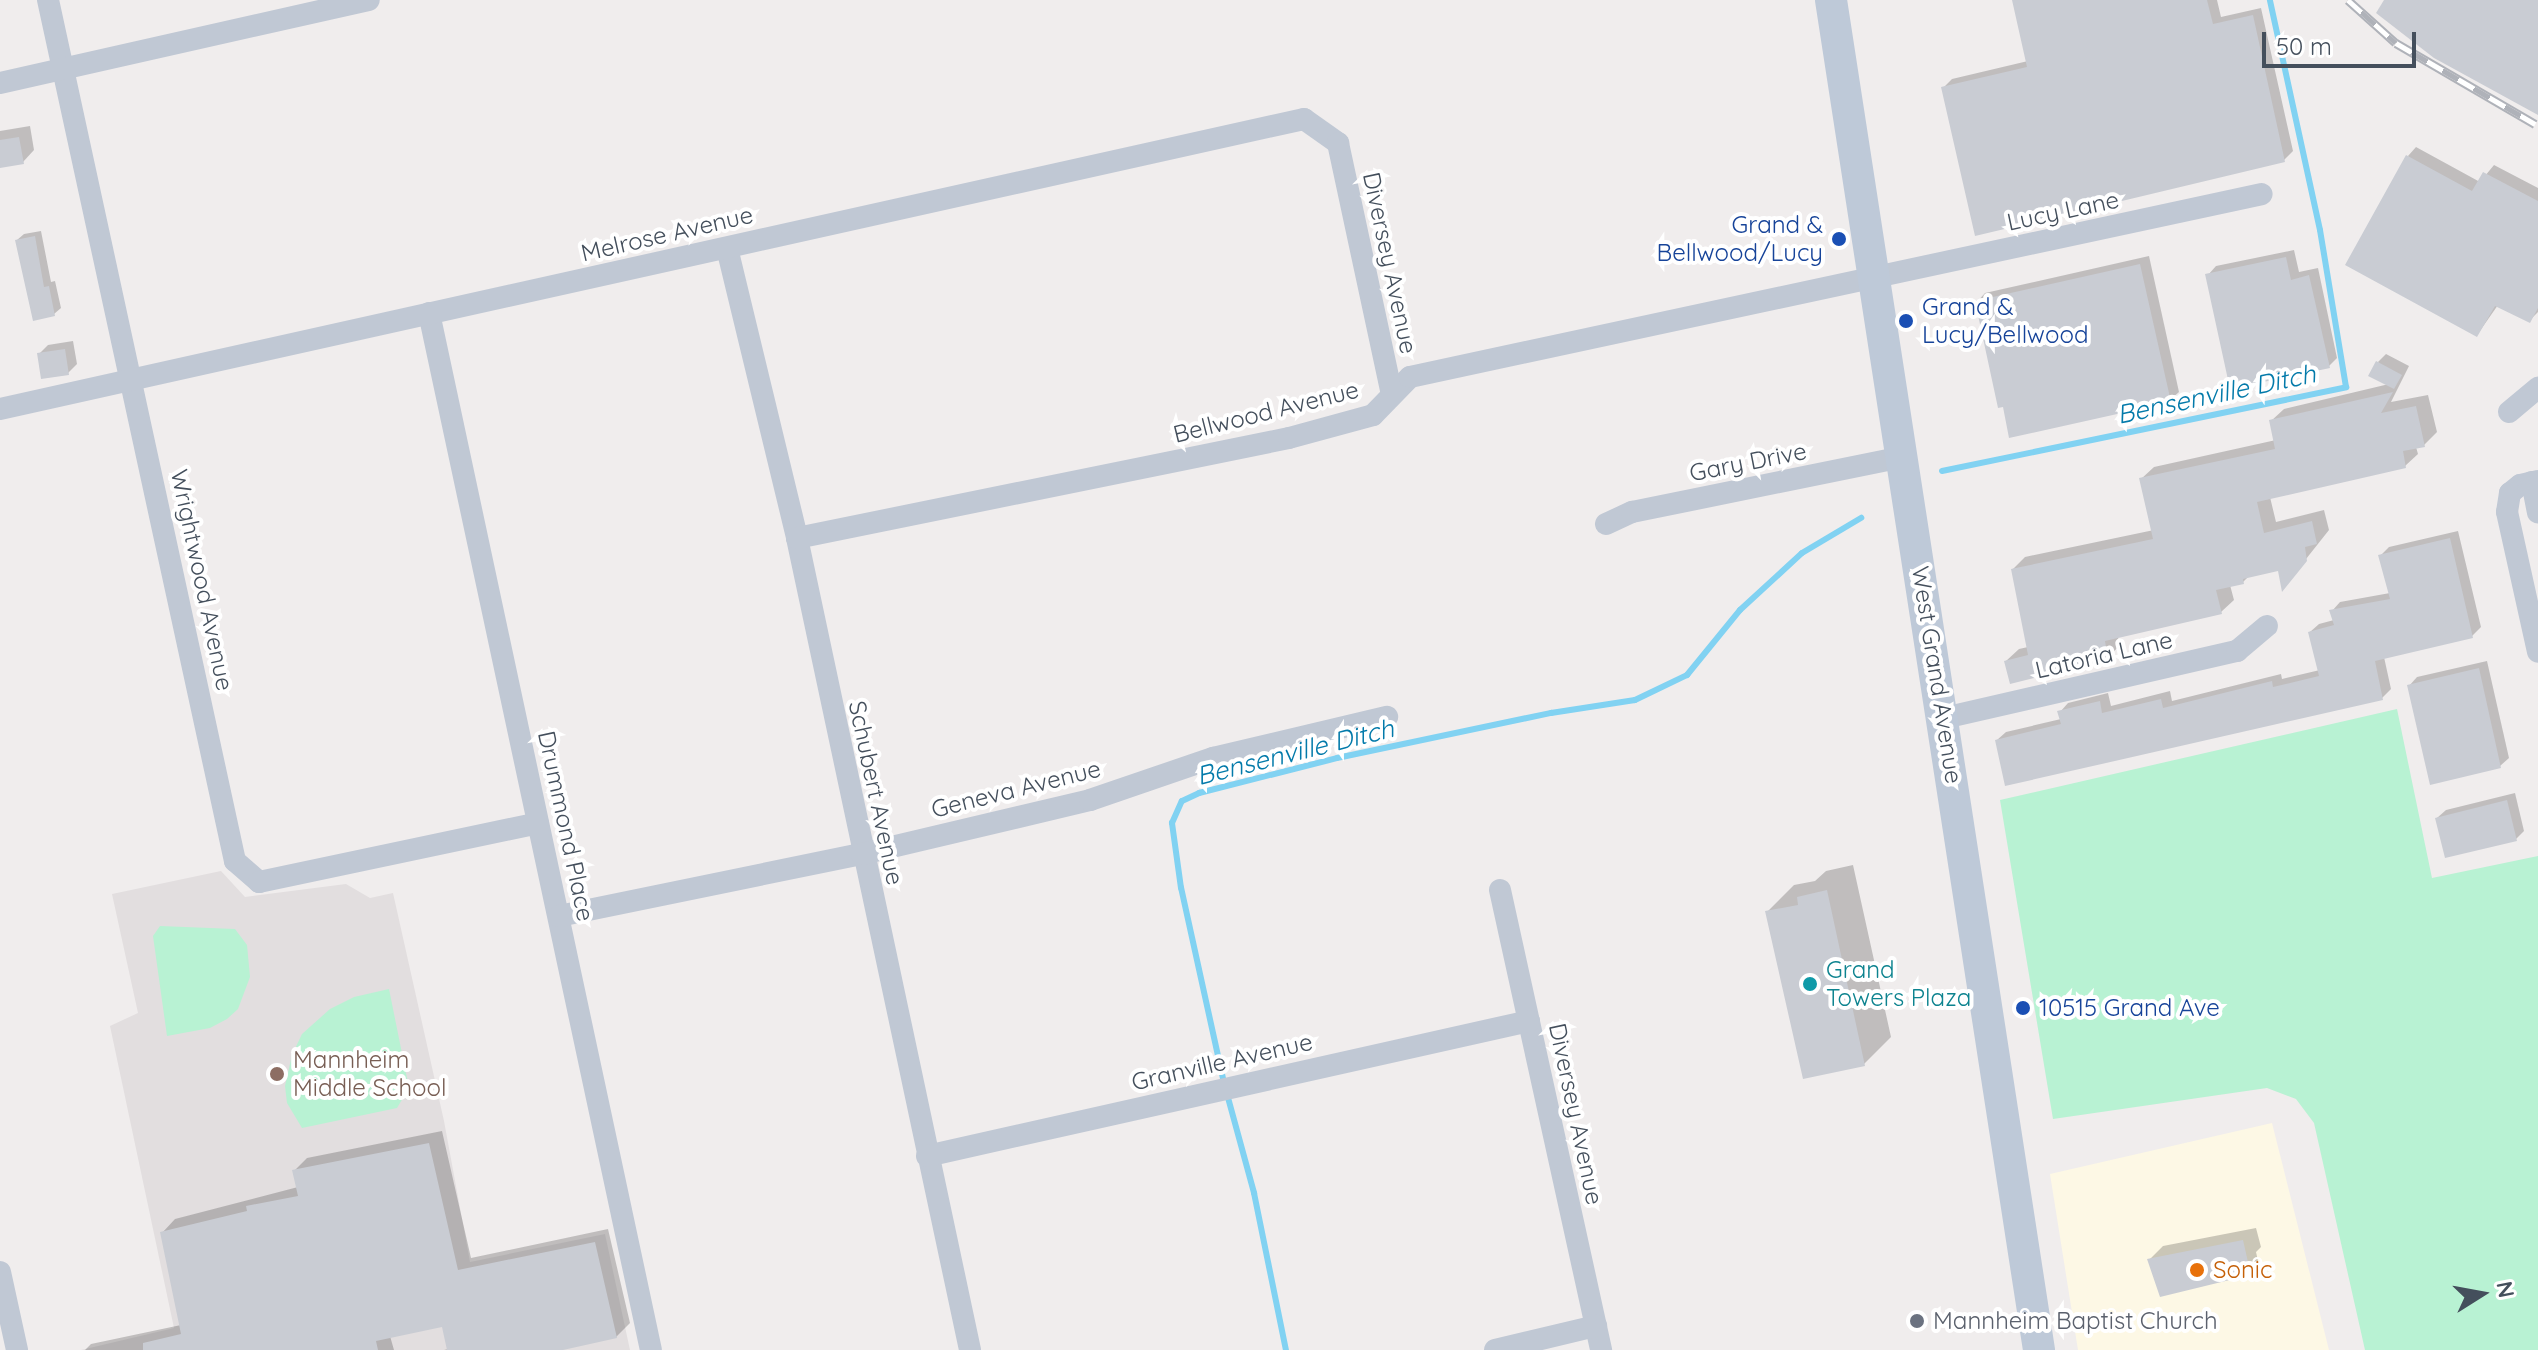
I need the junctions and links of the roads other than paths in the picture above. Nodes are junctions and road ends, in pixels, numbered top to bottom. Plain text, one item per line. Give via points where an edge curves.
1 (48, 0) edge
2 (369, 0) edge
3 (1831, 0) edge
4 (64, 69) junction
5 (0, 83) edge
6 (1338, 143) joint
7 (2262, 194) dead end
8 (727, 248) junction
9 (1874, 276) junction
10 (429, 313) junction
11 (133, 379) junction
12 (2538, 388) edge
13 (1392, 394) junction
14 (0, 409) edge
15 (2509, 412) dead end
16 (1902, 457) junction
17 (2535, 482) edge
18 (2538, 512) edge
19 (1606, 524) dead end
20 (797, 538) junction
21 (2267, 626) dead end
22 (2538, 652) edge
23 (1387, 717) dead end
24 (1944, 718) junction
25 (538, 823) junction
26 (862, 854) junction
27 (1500, 890) dead end
28 (559, 916) junction
29 (1529, 1021) junction
30 (927, 1156) junction
31 (0, 1272) edge
32 (1596, 1326) junction
33 (17, 1350) edge
34 (651, 1350) edge
35 (970, 1350) edge
36 (1495, 1350) edge
37 (1601, 1350) edge
38 (2039, 1350) edge

1 - 4 street, Wrightwood Avenue
2 - 4 street
3 - 9 main road, West Grand Avenue
4 - 5 street
4 - 11 street, Wrightwood Avenue
6 - 8 street, Melrose Avenue via 1304,119
6 - 13 street, Diversey Avenue
7 - 9 street, Lucy Lane
8 - 10 street, Melrose Avenue
8 - 20 street, Schubert Avenue
9 - 13 street, Bellwood Avenue via 1410,377
9 - 16 main road, West Grand Avenue
10 - 11 street, Melrose Avenue
10 - 25 street, Drummond Place
11 - 14 street, Melrose Avenue
11 - 25 street, Wrightwood Avenue via 235,861 259,882
12 - 15 street
13 - 20 street, Bellwood Avenue via 1373,415 1289,438
16 - 19 street, Gary Drive via 1632,512
16 - 24 main road, West Grand Avenue
17 - 18 street
17 - 22 street via 2510,493 2507,512
20 - 26 street, Schubert Avenue
21 - 24 street, Latoria Lane via 2237,651
23 - 26 street, Geneva Avenue via 1213,758 1090,800
24 - 38 main road, West Grand Avenue
25 - 28 street, Drummond Place
26 - 28 street, Geneva Avenue
26 - 30 street, Schubert Avenue
27 - 29 street, Diversey Avenue
28 - 34 street, Drummond Place
29 - 30 street, Granville Avenue
29 - 32 street, Diversey Avenue
30 - 35 street, Schubert Avenue
31 - 33 street
32 - 36 street
32 - 37 street, Diversey Avenue

